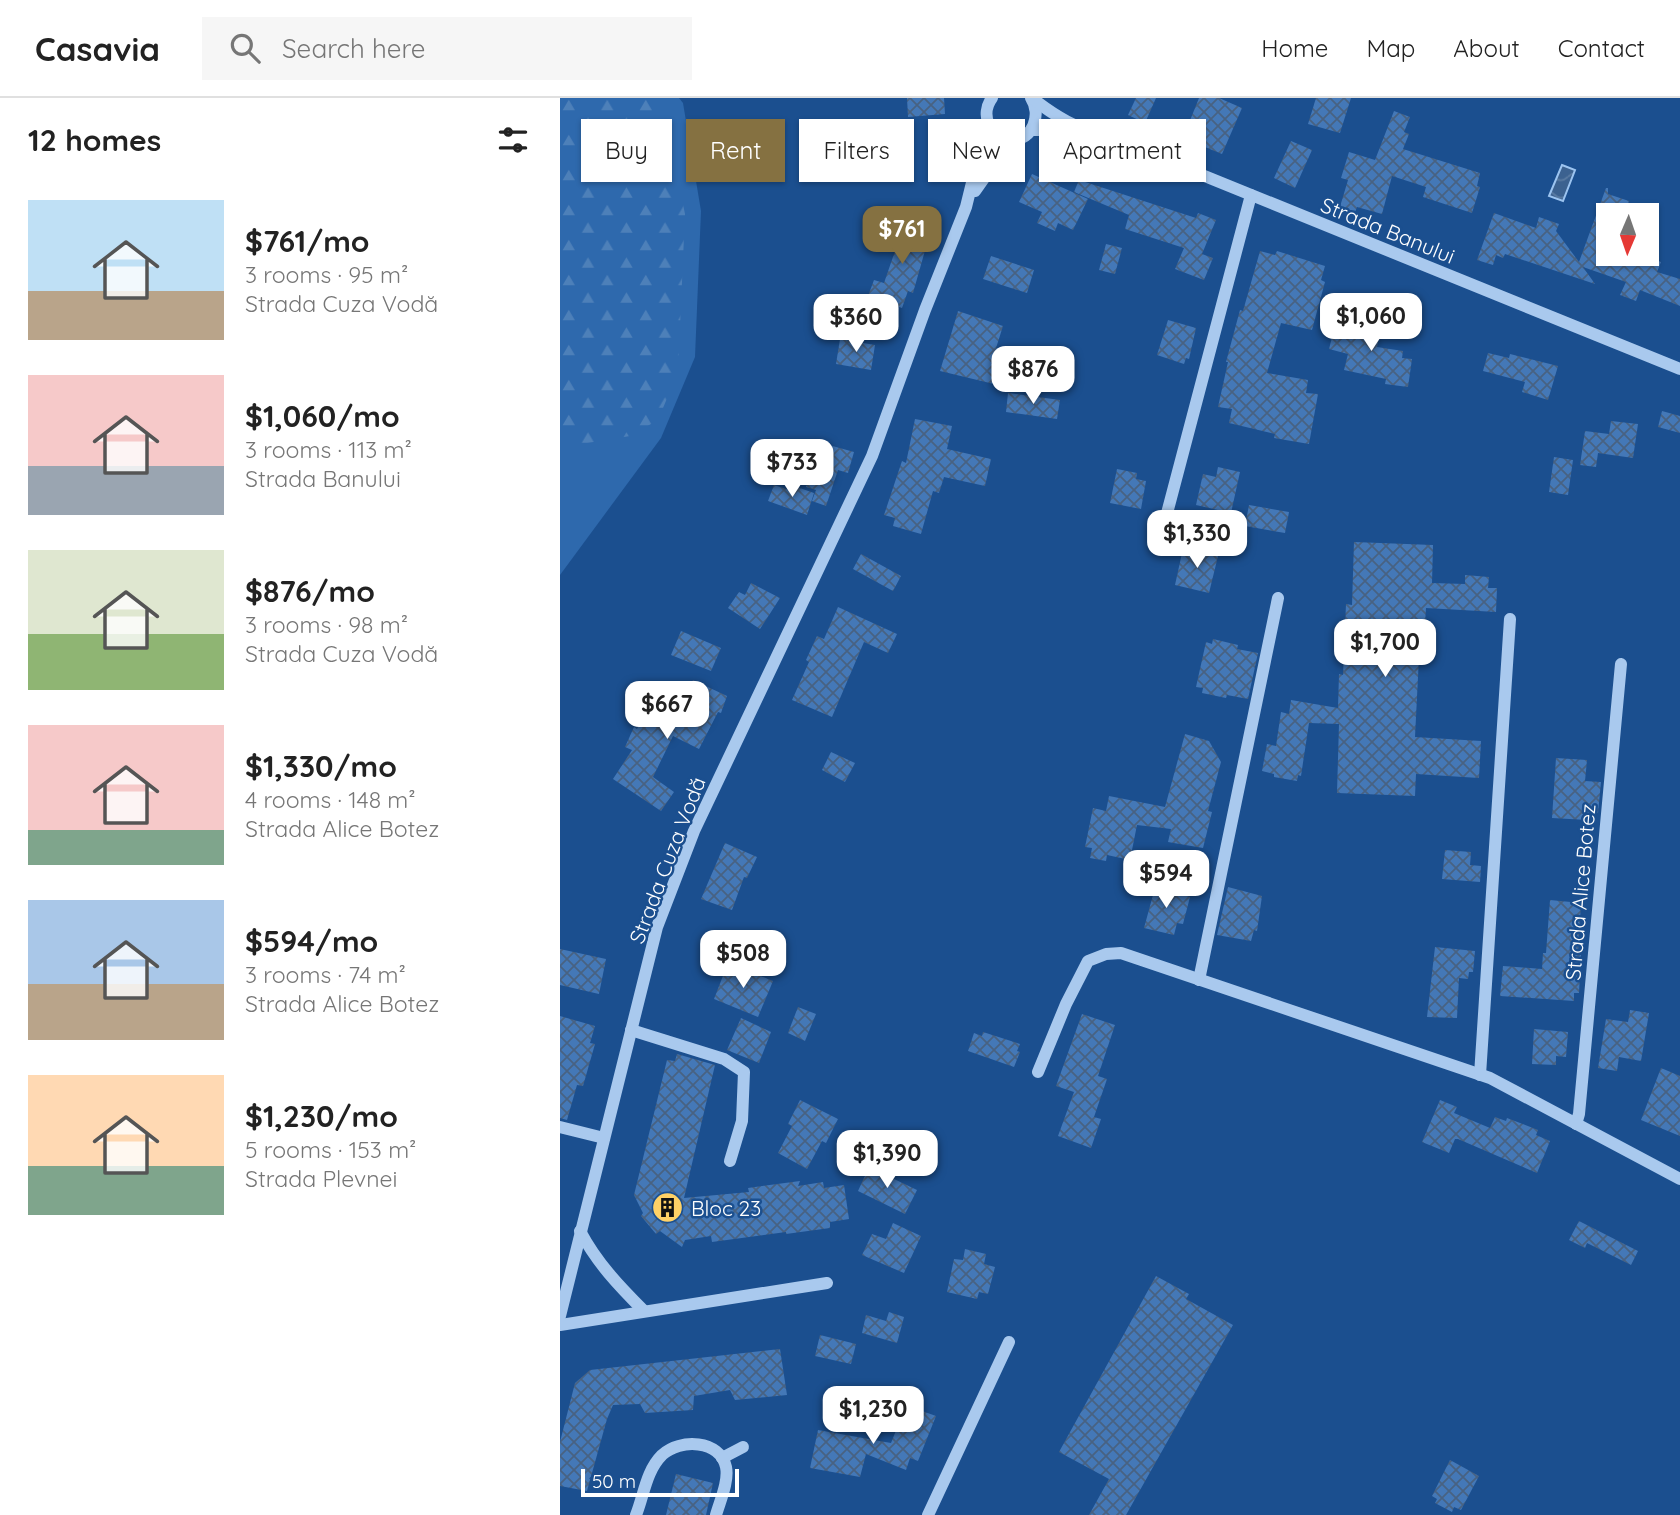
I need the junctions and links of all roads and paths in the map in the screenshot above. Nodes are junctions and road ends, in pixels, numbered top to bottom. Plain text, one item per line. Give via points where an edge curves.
1 (1031, 98) edge
2 (990, 99) edge
3 (986, 119) edge
4 (1060, 119) edge
5 (1031, 130) junction
6 (1039, 130) edge
7 (1025, 135) edge
8 (1206, 177) edge
9 (973, 182) edge
10 (981, 182) edge
11 (1251, 195) junction
12 (967, 206) junction
13 (1680, 369) edge
14 (1166, 517) dead end
15 (1278, 598) dead end
16 (1510, 620) dead end
17 (1620, 664) dead end
18 (1199, 980) junction
19 (631, 1030) junction
20 (1038, 1072) dead end
21 (1480, 1075) junction
22 (1576, 1124) junction
23 (560, 1127) edge
24 (604, 1138) junction
25 (730, 1161) dead end
26 (1680, 1179) edge
27 (580, 1231) junction
28 (827, 1283) dead end
29 (644, 1311) junction
30 (560, 1317) edge
31 (560, 1325) edge
32 (1009, 1342) dead end
33 (743, 1447) dead end
34 (722, 1458) junction
35 (636, 1515) edge
36 (716, 1515) edge
37 (928, 1515) edge

1 - 4 street, Strada Banului
1 - 5 street via 1037,112
2 - 3 street, Strada Cuza Vodă
5 - 6 street, Strada Banului
5 - 7 street
8 - 11 street, Strada Banului
9 - 12 street, Strada Cuza Vodă
10 - 12 street, Strada Cuza Vodă
11 - 13 street, Strada Banului
11 - 14 street
12 - 19 street, Strada Cuza Vodă via 872,456 694,831 657,927
15 - 18 street
16 - 21 street
17 - 22 street, Strada Alice Botez
18 - 20 street via 1121,953 1088,961
18 - 21 street
19 - 24 street, Strada Cuza Vodă
19 - 25 street via 724,1059 744,1072 741,1121
21 - 22 street
22 - 26 street
23 - 24 street
24 - 27 street, Strada Cuza Vodă
27 - 29 street via 606,1273
27 - 30 street, Strada Cuza Vodă
28 - 29 street
29 - 31 street
32 - 37 street
33 - 34 street
34 - 35 street via 700,1445 676,1445 654,1466
34 - 36 street via 727,1475

